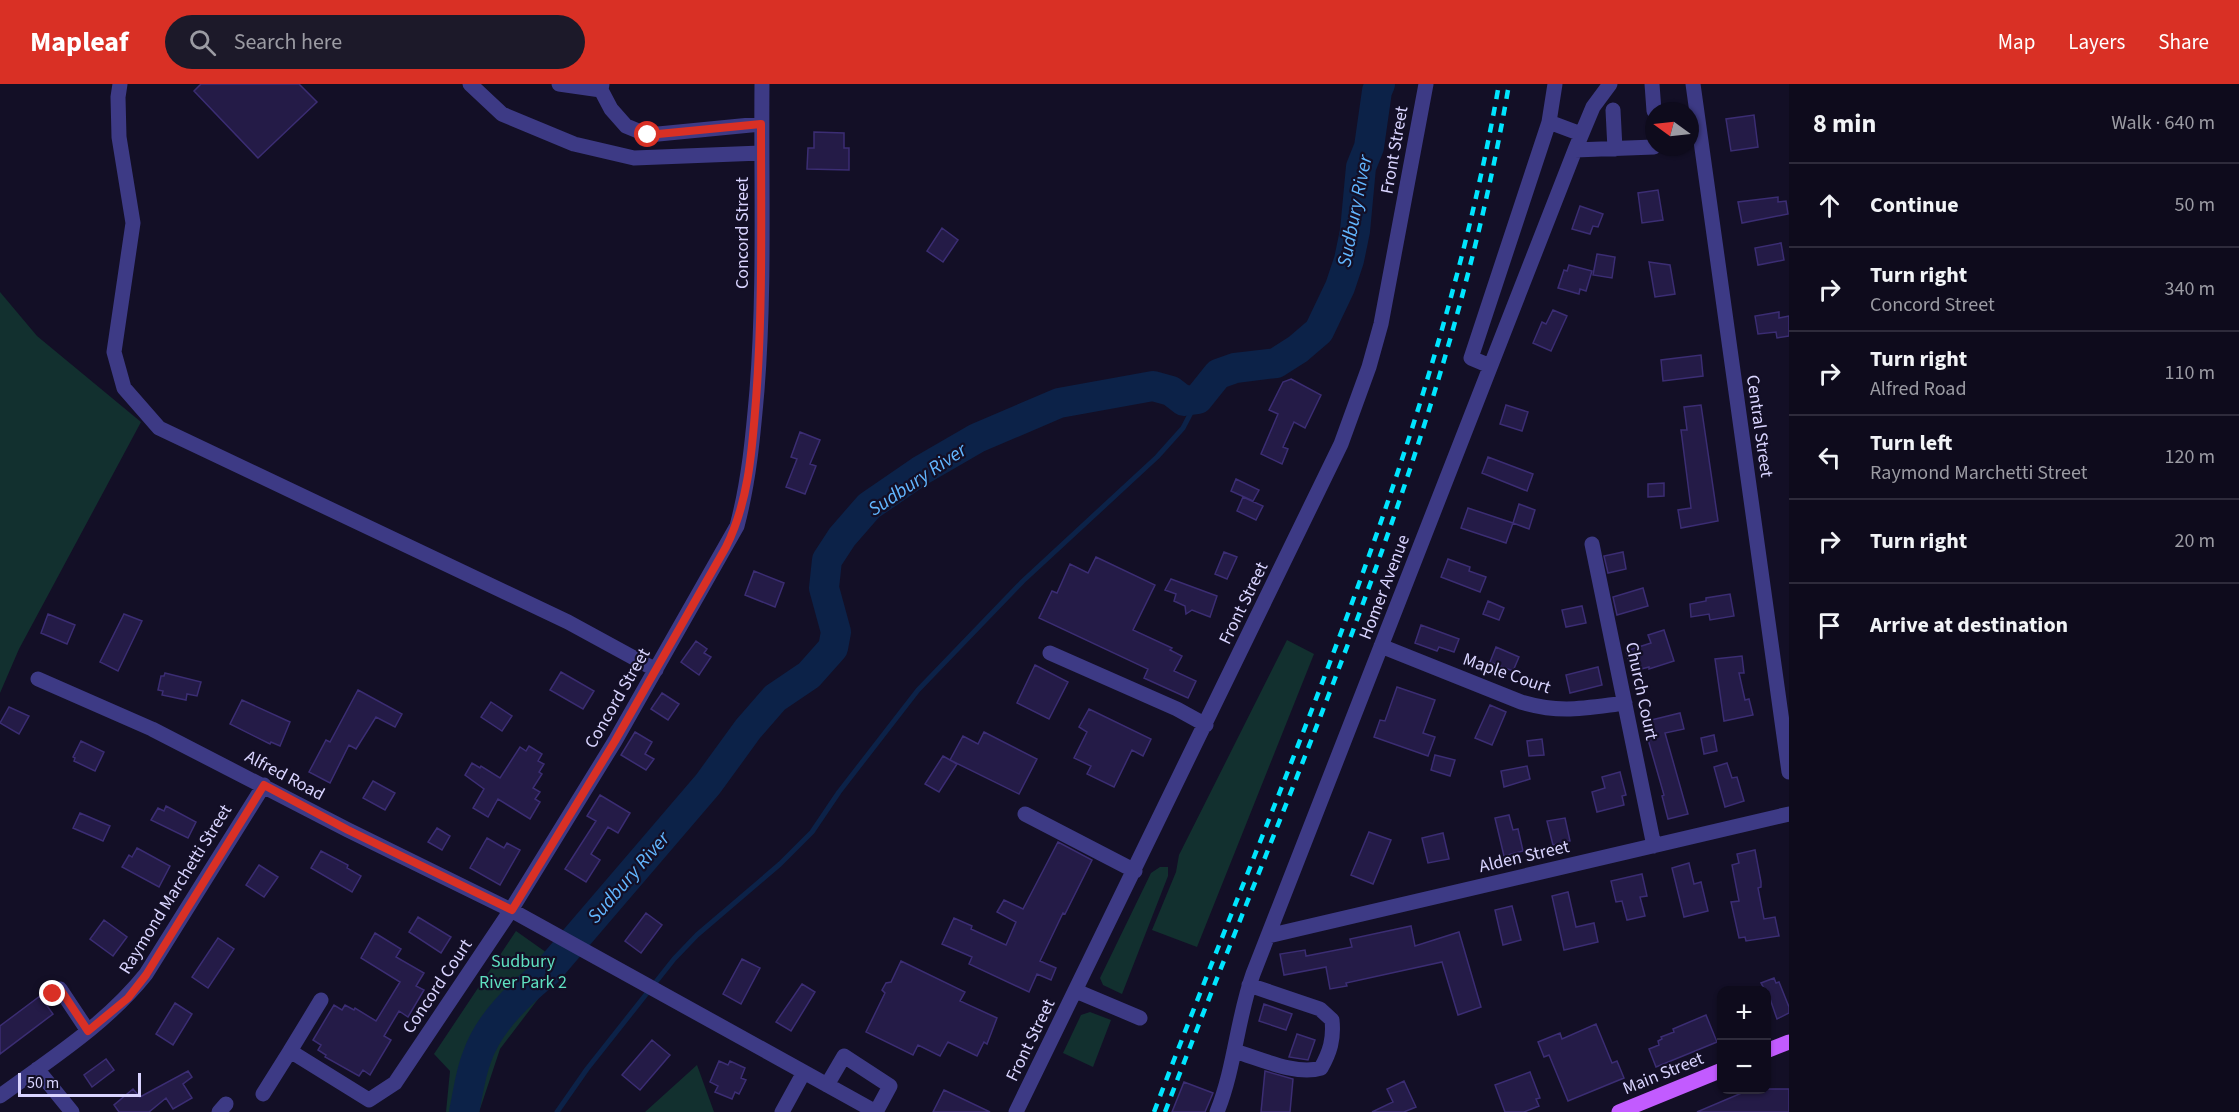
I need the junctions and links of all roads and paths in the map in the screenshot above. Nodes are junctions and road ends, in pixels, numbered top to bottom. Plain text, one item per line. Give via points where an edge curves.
1 (120, 84) edge
2 (470, 84) edge
3 (559, 84) edge
4 (762, 84) edge
5 (1426, 84) edge
6 (1555, 84) edge
7 (1610, 84) edge
8 (1652, 84) edge
9 (1693, 84) edge
10 (601, 87) edge
11 (1653, 102) edge
12 (1612, 110) dead end
13 (1549, 122) junction
14 (761, 124) junction
15 (1581, 134) junction
16 (1645, 147) edge
17 (1615, 149) junction
18 (1575, 150) junction
19 (761, 153) junction
20 (1490, 366) junction
21 (1592, 543) dead end
22 (1381, 646) junction
23 (1050, 653) dead end
24 (656, 670) junction
25 (38, 680) dead end
26 (1625, 703) junction
27 (1785, 711) edge
28 (1206, 725) junction
29 (1789, 772) edge
30 (264, 785) junction
31 (1025, 814) dead end
32 (1789, 814) edge
33 (1654, 846) junction
34 (1135, 871) junction
35 (512, 910) junction
36 (1268, 936) junction
37 (1249, 985) junction
38 (1076, 991) junction
39 (53, 994) dead end
40 (321, 1000) dead end
41 (1140, 1018) dead end
42 (88, 1031) junction
43 (1789, 1042) edge
44 (1771, 1049) edge
45 (1234, 1050) junction
46 (290, 1051) junction
47 (37, 1069) junction
48 (804, 1072) junction
49 (1717, 1072) edge
50 (827, 1085) junction
51 (263, 1094) dead end
52 (0, 1096) edge
53 (868, 1110) edge
54 (72, 1112) edge
55 (783, 1112) edge
56 (1016, 1112) edge
57 (1217, 1112) edge
58 (1619, 1112) edge

1 - 24 street via 119,136 133,223 114,352 124,388 159,428 568,622
2 - 19 street via 502,114 574,144 634,158
3 - 10 street
4 - 14 street, Concord Street
5 - 28 street, Front Street via 1381,324 1360,394 1323,483
6 - 13 street
7 - 15 street, Homer Avenue via 1593,107
8 - 11 street
9 - 27 street, Central Street
10 - 14 street via 611,109 626,126 648,135
12 - 17 street
13 - 15 street
13 - 20 street via 1471,358
14 - 19 street, Concord Street
15 - 18 street, Homer Avenue
16 - 17 street
17 - 18 street
18 - 20 street, Homer Avenue
19 - 24 street, Concord Street via 761,338 747,490 732,536
20 - 22 street, Homer Avenue
21 - 26 street, Church Court
22 - 26 street, Maple Court via 1544,709
22 - 36 street, Homer Avenue
23 - 28 street
24 - 35 street, Concord Street
25 - 30 street, Alfred Road via 152,729
26 - 33 street, Church Court
27 - 29 street, Central Street
28 - 34 street, Front Street
30 - 35 street, Alfred Road
30 - 42 street, Raymond Marchetti Street via 146,975 128,998
31 - 34 street
32 - 33 street, Alden Street
33 - 36 street, Alden Street
34 - 38 street, Front Street
35 - 46 street, Concord Court via 395,1083 369,1100
35 - 48 street
36 - 37 street, Homer Avenue
37 - 45 street, Homer Avenue
37 - 45 street via 1320,1009 1332,1020 1334,1035 1321,1068 1310,1072
38 - 41 street
38 - 56 street, Front Street
39 - 42 street via 60,989
40 - 46 street
42 - 47 street, Raymond Marchetti Street
43 - 44 main road
45 - 57 street, Homer Avenue
46 - 51 street
47 - 52 street, Raymond Marchetti Street
47 - 54 street
48 - 50 street
48 - 55 street
49 - 58 main road, Main Street
50 - 53 street
50 - 53 street via 844,1056 890,1086

